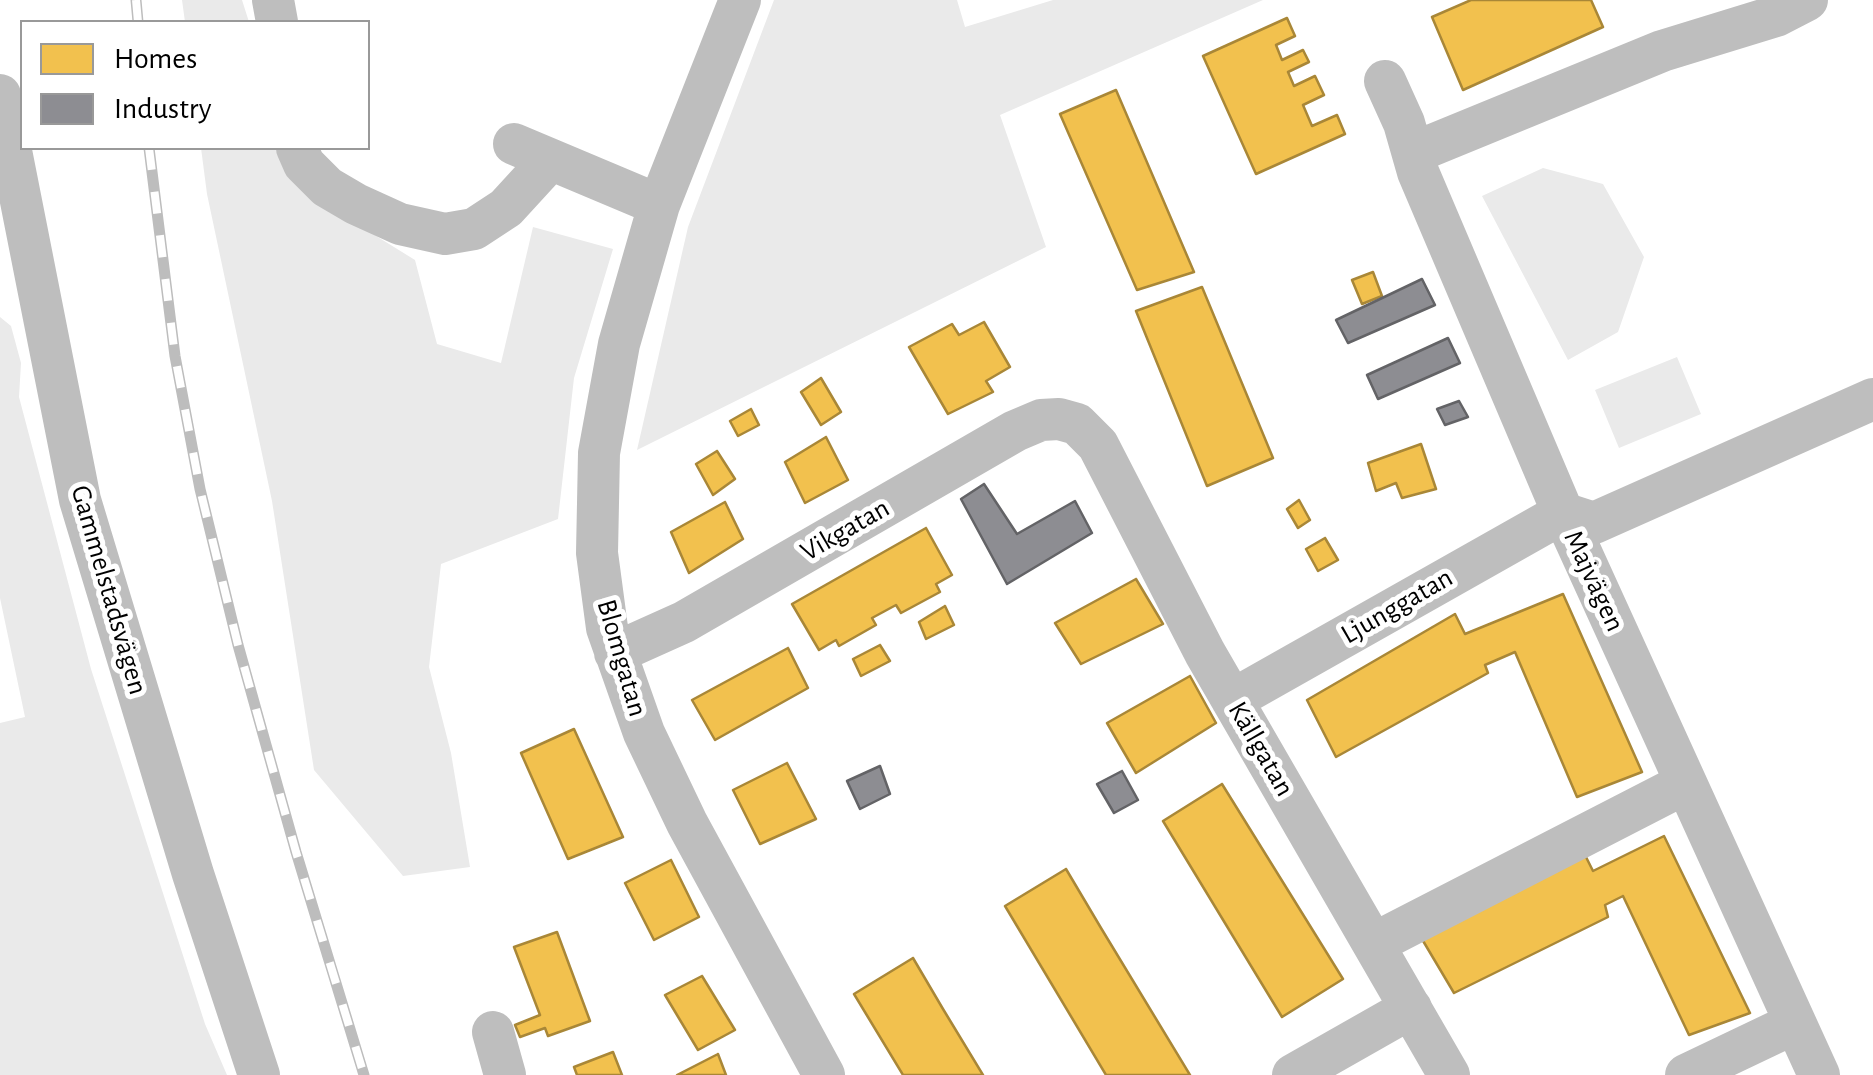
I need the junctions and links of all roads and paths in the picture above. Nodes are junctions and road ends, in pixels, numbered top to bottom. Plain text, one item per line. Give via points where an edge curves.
1 (740, 0) edge
2 (1806, 0) edge
3 (1385, 81) dead end
4 (0, 94) edge
5 (298, 150) edge
6 (1412, 153) junction
7 (659, 205) junction
8 (16, 269) edge
9 (1873, 399) edge
10 (1077, 424) joint
11 (1562, 513) junction
12 (614, 653) junction
13 (1232, 700) junction
14 (1686, 782) junction
15 (1375, 944) junction
16 (1411, 1008) junction
17 (1795, 1023) junction
18 (493, 1032) dead end
19 (259, 1075) edge
20 (506, 1075) edge
21 (824, 1075) edge
22 (1294, 1075) edge
23 (1449, 1075) edge
24 (1686, 1075) edge
25 (1819, 1075) edge

1 - 7 street, Blomgatan
2 - 6 street
3 - 6 street, Majvägen
4 - 8 street, Gammelstadsvägen
5 - 7 street via 304,164 341,195 400,224 445,234 474,229 506,208 532,152
6 - 11 street, Majvägen
7 - 12 street, Blomgatan via 619,344 598,454 596,553
8 - 19 street, Gammelstadsvägen via 80,500
9 - 11 street via 1594,523
10 - 12 street, Vikgatan via 1042,420 1016,431 684,622
10 - 13 street, Källgatan via 1098,445
11 - 13 street, Ljunggatan
11 - 14 street, Majvägen
12 - 21 street, Blomgatan via 686,823
13 - 15 street, Källgatan
14 - 15 street
14 - 17 street, Majvägen
15 - 16 street, Källgatan
16 - 22 street
16 - 23 street, Källgatan
17 - 24 street
17 - 25 street, Majvägen
18 - 20 street

